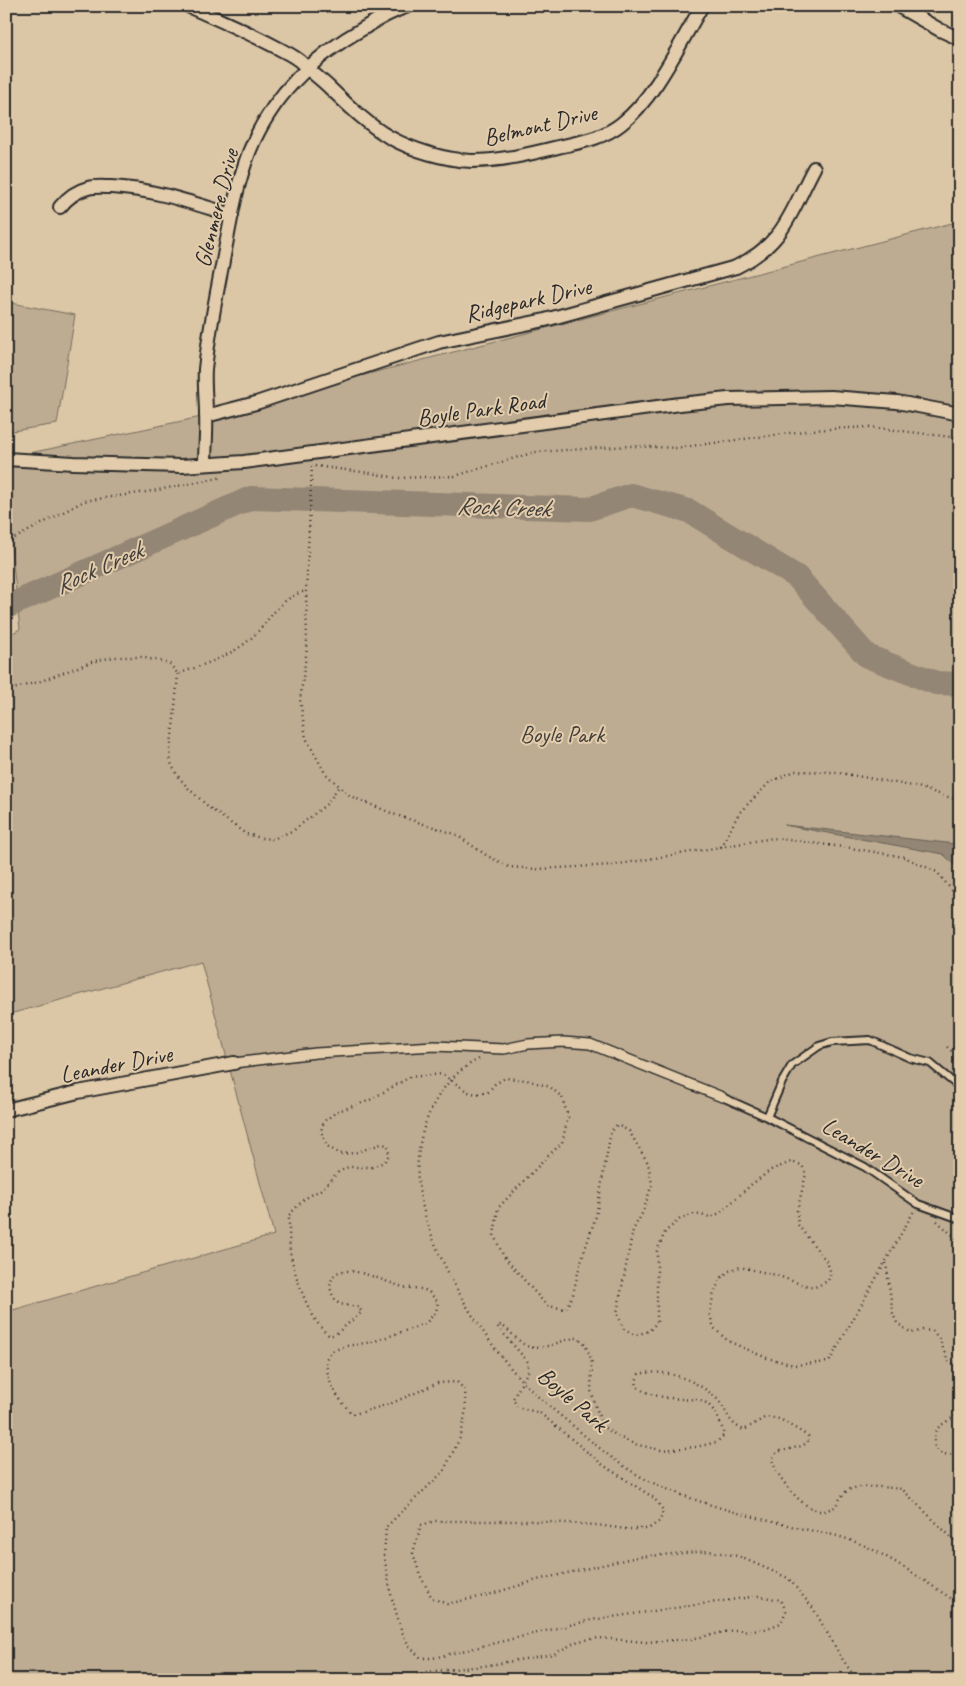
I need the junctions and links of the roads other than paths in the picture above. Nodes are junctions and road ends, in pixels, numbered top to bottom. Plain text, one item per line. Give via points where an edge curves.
1 (188, 6) edge
2 (408, 6) edge
3 (702, 6) edge
4 (898, 6) edge
5 (960, 38) edge
6 (306, 69) junction
7 (814, 168) dead end
8 (60, 207) dead end
9 (232, 215) junction
10 (960, 414) edge
11 (206, 416) junction
12 (6, 459) edge
13 (205, 464) junction
14 (234, 1063) joint
15 (960, 1088) edge
16 (722, 1097) joint
17 (6, 1110) edge
18 (767, 1117) junction
19 (960, 1219) edge

1 - 6 street, Belmont Drive via 240,28 292,56
2 - 6 street, Glenmere Drive via 345,38
3 - 6 street, Belmont Drive via 646,98 621,124 594,139 514,157 466,161 406,146 379,131
4 - 5 street
6 - 9 street, Glenmere Drive via 260,128 242,174
7 - 11 street, Ridgepark Drive via 778,236 759,254 736,267 553,318 439,342 256,403
8 - 9 street via 72,194 90,187 132,188
9 - 11 street, Glenmere Drive via 205,369
10 - 13 street, Boyle Park Road via 897,402 831,397 728,399 314,454
11 - 13 street, Glenmere Drive
12 - 13 street, Boyle Park Road via 132,465
14 - 16 street via 316,1053 434,1046 504,1049 563,1042 590,1044
14 - 17 street, Leander Drive via 78,1092
15 - 18 lane via 930,1063 870,1040 832,1042 819,1046 792,1064
16 - 18 lane
18 - 19 lane, Leander Drive via 865,1167 918,1204

